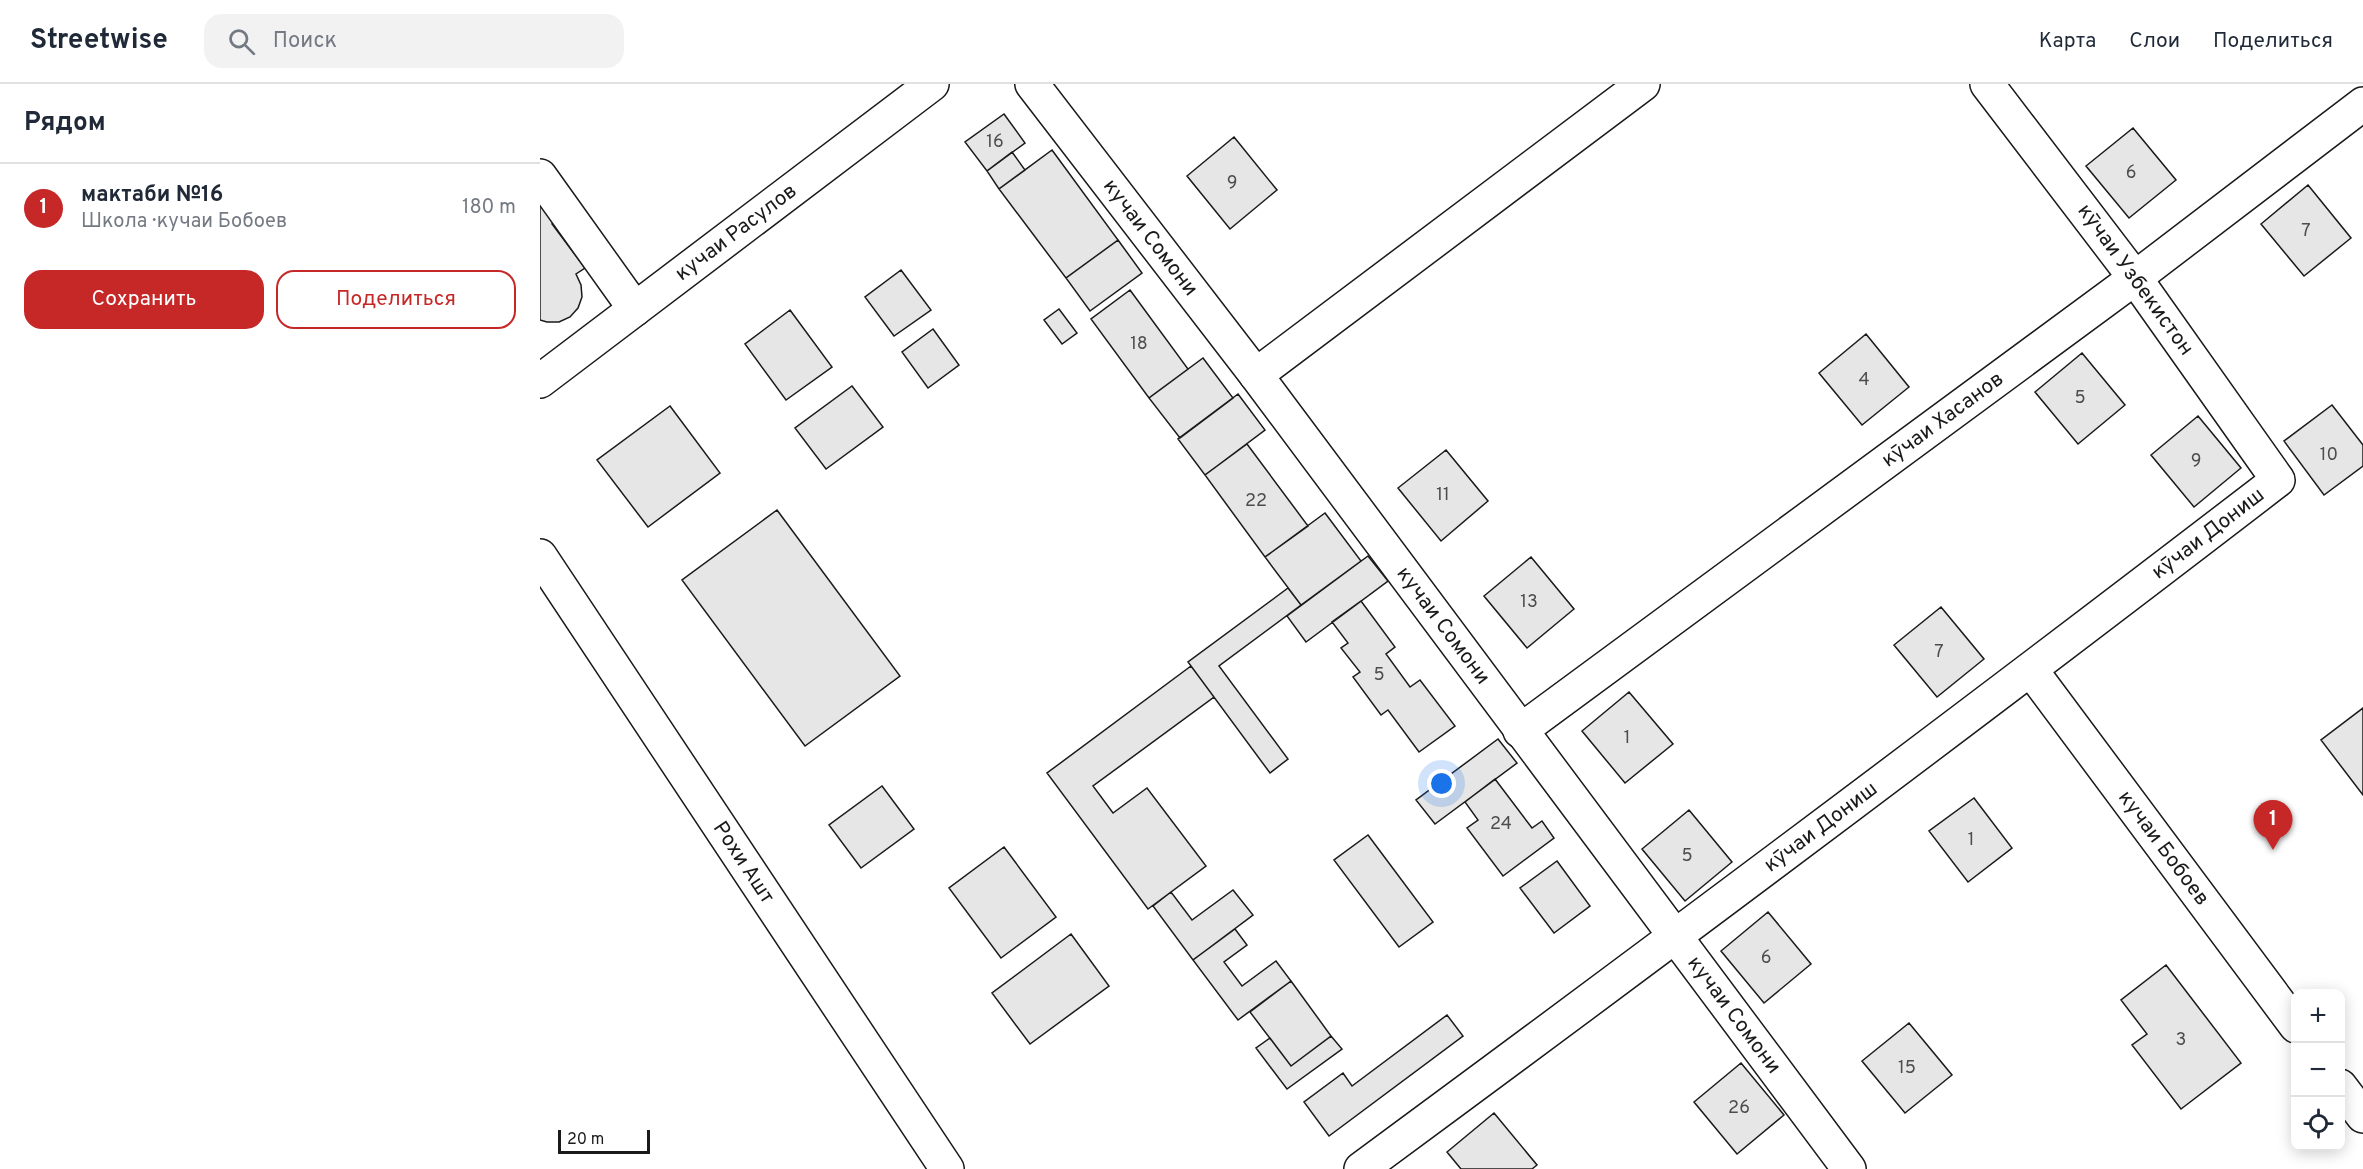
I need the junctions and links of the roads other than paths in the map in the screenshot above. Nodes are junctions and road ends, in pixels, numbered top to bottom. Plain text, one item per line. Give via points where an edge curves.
1 (932, 84) edge
2 (1032, 84) edge
3 (1643, 84) edge
4 (1987, 84) edge
5 (2363, 104) edge
6 (540, 176) edge
7 (2135, 278) junction
8 (635, 309) junction
9 (1256, 375) junction
10 (540, 381) edge
11 (2278, 480) joint
12 (540, 555) edge
13 (2031, 670) junction
14 (1520, 731) junction
15 (1677, 937) junction
16 (2291, 1021) edge
17 (2345, 1093) edge
18 (2363, 1116) edge
19 (947, 1169) edge
20 (1361, 1169) edge
21 (1849, 1169) edge

1 - 8 street, кучаи Расулов
2 - 9 street, кучаи Сомони
3 - 9 street
4 - 7 street, кӯчаи Узбекистон
5 - 7 street, кӯчаи Хасанов
6 - 8 street
7 - 11 street, кӯчаи Узбекистон
7 - 14 street, кӯчаи Хасанов
8 - 10 street, кучаи Расулов
9 - 14 street, кучаи Сомони
11 - 13 street, кӯчаи Дониш
12 - 19 street, Рохи Ашт
13 - 15 street, кӯчаи Дониш
13 - 16 street, кучаи Бобоев
14 - 15 street, кучаи Сомони
15 - 20 street, кӯчаи Дониш
15 - 21 street, кучаи Сомони
17 - 18 street

